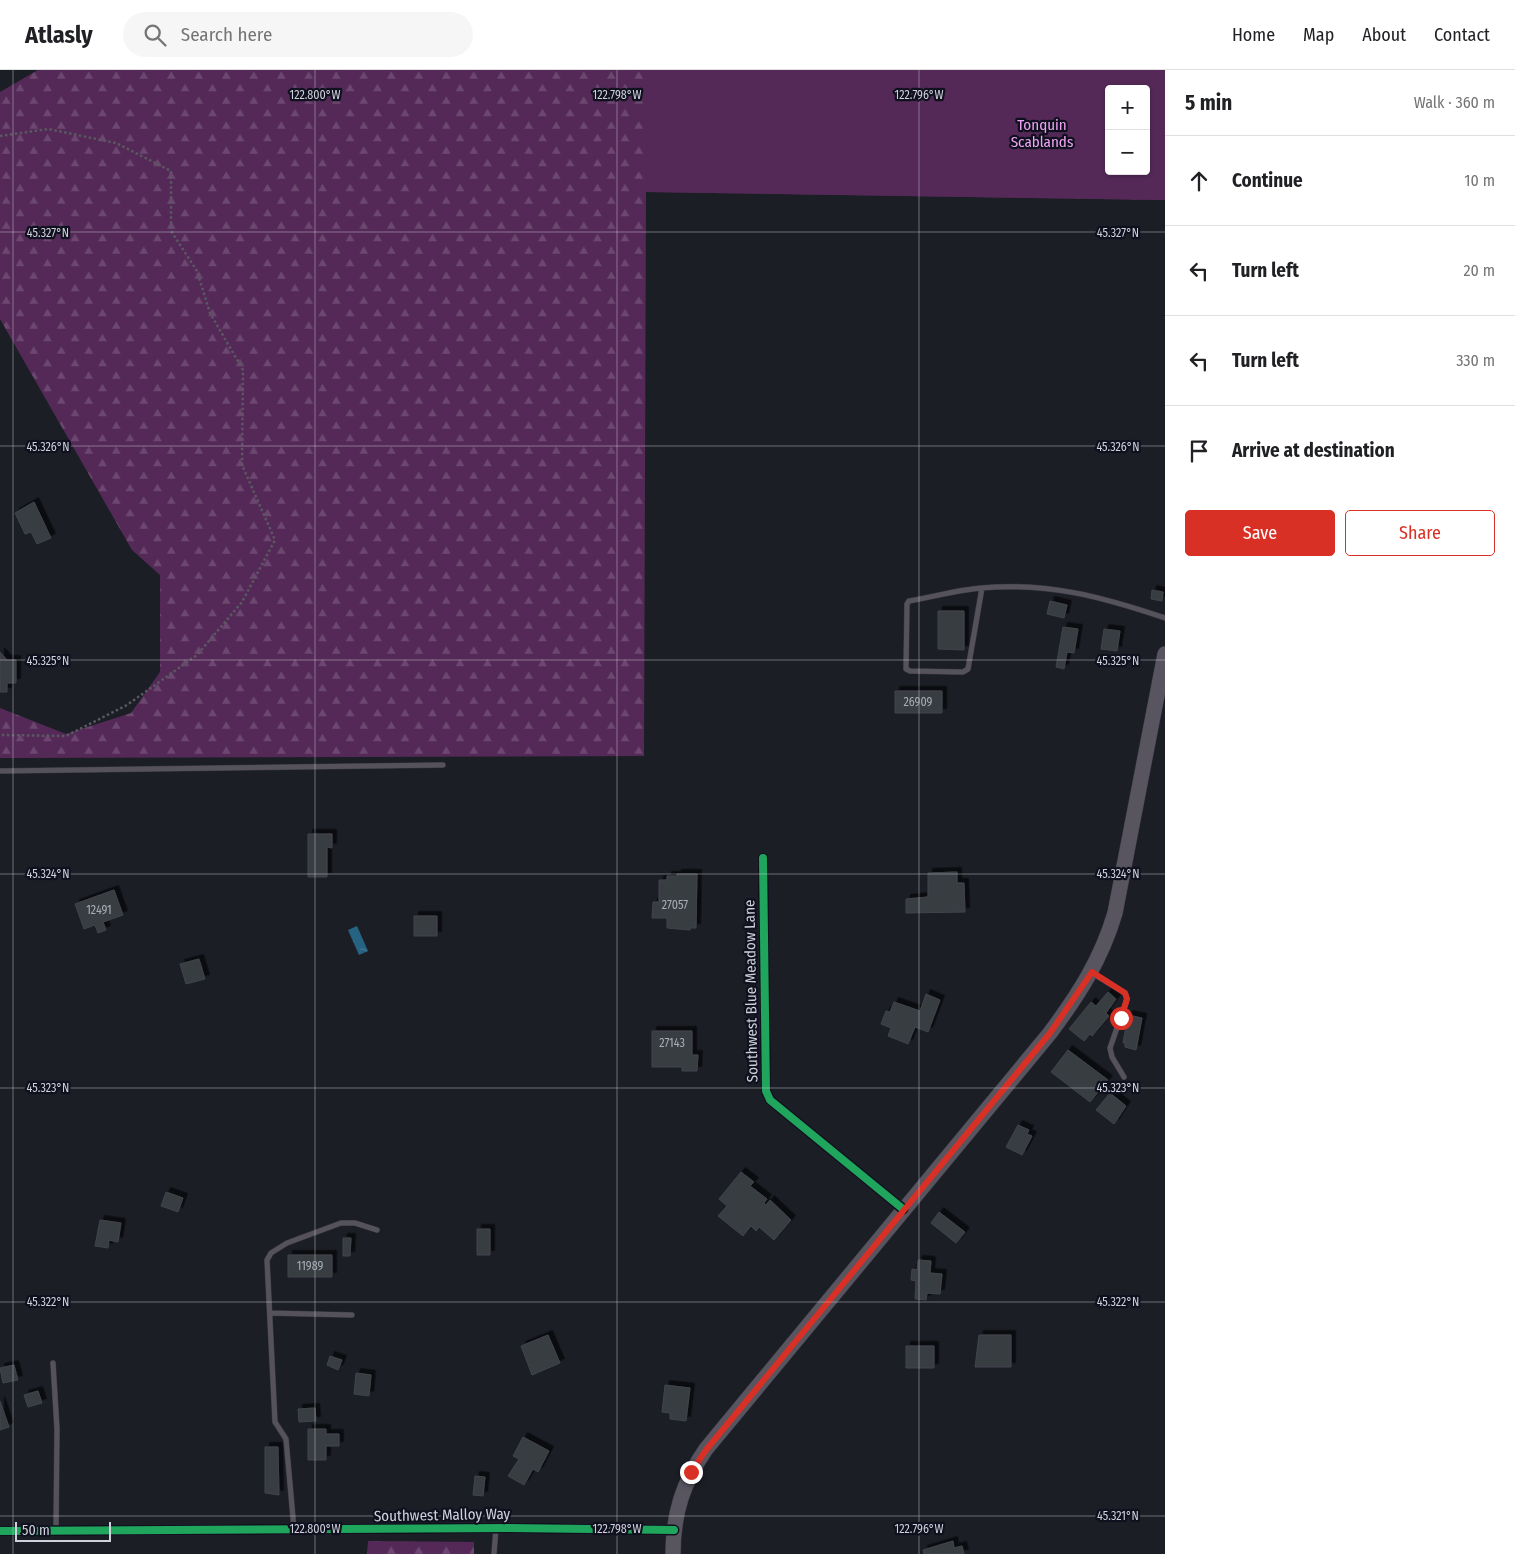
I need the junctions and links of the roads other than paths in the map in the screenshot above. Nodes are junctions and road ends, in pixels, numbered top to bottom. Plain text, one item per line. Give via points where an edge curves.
1 (982, 588) junction
2 (1165, 618) edge
3 (1165, 654) edge
4 (443, 765) dead end
5 (0, 771) edge
6 (763, 858) dead end
7 (1092, 972) junction
8 (1124, 1077) dead end
9 (903, 1209) junction
10 (377, 1230) dead end
11 (270, 1313) junction
12 (352, 1315) dead end
13 (53, 1364) dead end
14 (496, 1528) junction
15 (0, 1530) edge
16 (56, 1530) junction
17 (294, 1530) junction
18 (674, 1530) junction
19 (494, 1554) edge
20 (673, 1554) edge

1 - 1 lane via 909,601 906,669 963,672 968,668
1 - 2 lane via 1079,592
3 - 7 main road via 1122,882 1110,929
4 - 5 lane
6 - 9 street, Southwest Blue Meadow Lane via 766,1091 770,1100
7 - 8 lane via 1125,993 1127,999 1110,1048
7 - 9 main road via 1050,1033
9 - 18 main road via 695,1464 681,1494
10 - 11 lane via 356,1223 341,1223 271,1253 266,1267
11 - 12 lane
11 - 17 lane via 275,1422 286,1439
13 - 16 lane via 57,1429
14 - 17 street, Southwest Malloy Way
14 - 18 street, Southwest Malloy Way
14 - 19 lane
15 - 16 street, Southwest Malloy Way
16 - 17 street, Southwest Malloy Way
18 - 20 main road

